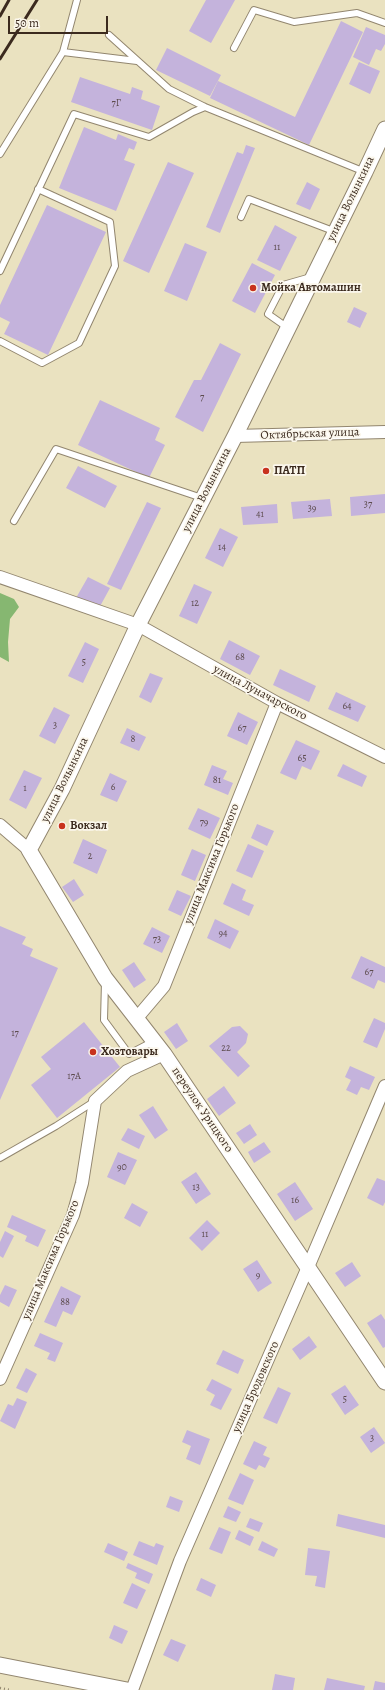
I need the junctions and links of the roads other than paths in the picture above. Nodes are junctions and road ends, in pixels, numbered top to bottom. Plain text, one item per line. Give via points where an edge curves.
1 (77, 0) edge
2 (385, 23) edge
3 (109, 35) dead end
4 (234, 48) dead end
5 (63, 52) junction
6 (138, 61) junction
7 (205, 107) junction
8 (385, 129) edge
9 (0, 154) edge
10 (365, 172) junction
11 (38, 189) junction
12 (241, 217) dead end
13 (336, 232) junction
14 (0, 270) edge
15 (314, 276) junction
16 (288, 328) junction
17 (0, 341) edge
18 (385, 432) edge
19 (234, 436) junction
20 (203, 498) junction
21 (14, 521) dead end
22 (0, 577) edge
23 (138, 624) junction
24 (277, 703) junction
25 (385, 757) edge
26 (0, 825) edge
27 (30, 850) junction
28 (105, 978) junction
29 (136, 1019) junction
30 (154, 1041) junction
31 (164, 1054) junction
32 (385, 1086) edge
33 (95, 1101) junction
34 (0, 1158) edge
35 (308, 1267) junction
36 (0, 1379) edge
37 (385, 1382) edge
38 (0, 1665) edge
39 (128, 1690) edge
40 (132, 1690) edge

1 - 5 lane
2 - 4 lane via 357,13 294,22 254,10
3 - 6 lane
5 - 6 lane
5 - 9 lane
6 - 7 lane via 169,89
7 - 10 lane
7 - 11 lane via 149,137 74,114
8 - 10 street, улица Волынкина
10 - 13 street, улица Волынкина
11 - 14 lane
11 - 17 lane via 110,222 115,266 79,343 42,364
12 - 13 lane via 248,199
13 - 15 street, улица Волынкина
15 - 16 street, улица Волынкина
15 - 16 lane via 283,285 268,314
16 - 19 street, улица Волынкина
18 - 19 street, Октябрьская улица
19 - 20 street, улица Волынкина
20 - 21 lane via 56,449
20 - 23 street, улица Волынкина
22 - 23 street, улица Луначарского
23 - 24 street, улица Луначарского
23 - 27 street, улица Волынкина via 62,789
24 - 25 street, улица Луначарского
24 - 29 street, улица Максима Горького via 164,986
26 - 27 street, переулок Урицкого
27 - 28 street, переулок Урицкого
28 - 29 street, переулок Урицкого
28 - 30 lane via 104,1020 129,1054
29 - 30 street, переулок Урицкого
30 - 31 street, переулок Урицкого
31 - 33 street via 127,1071
31 - 35 street, переулок Урицкого
32 - 35 street, улица Бродовского
33 - 34 lane
33 - 36 street, улица Максима Горького via 82,1183 72,1215
35 - 37 street, переулок Урицкого
35 - 40 street, улица Бродовского via 180,1561
38 - 39 street

